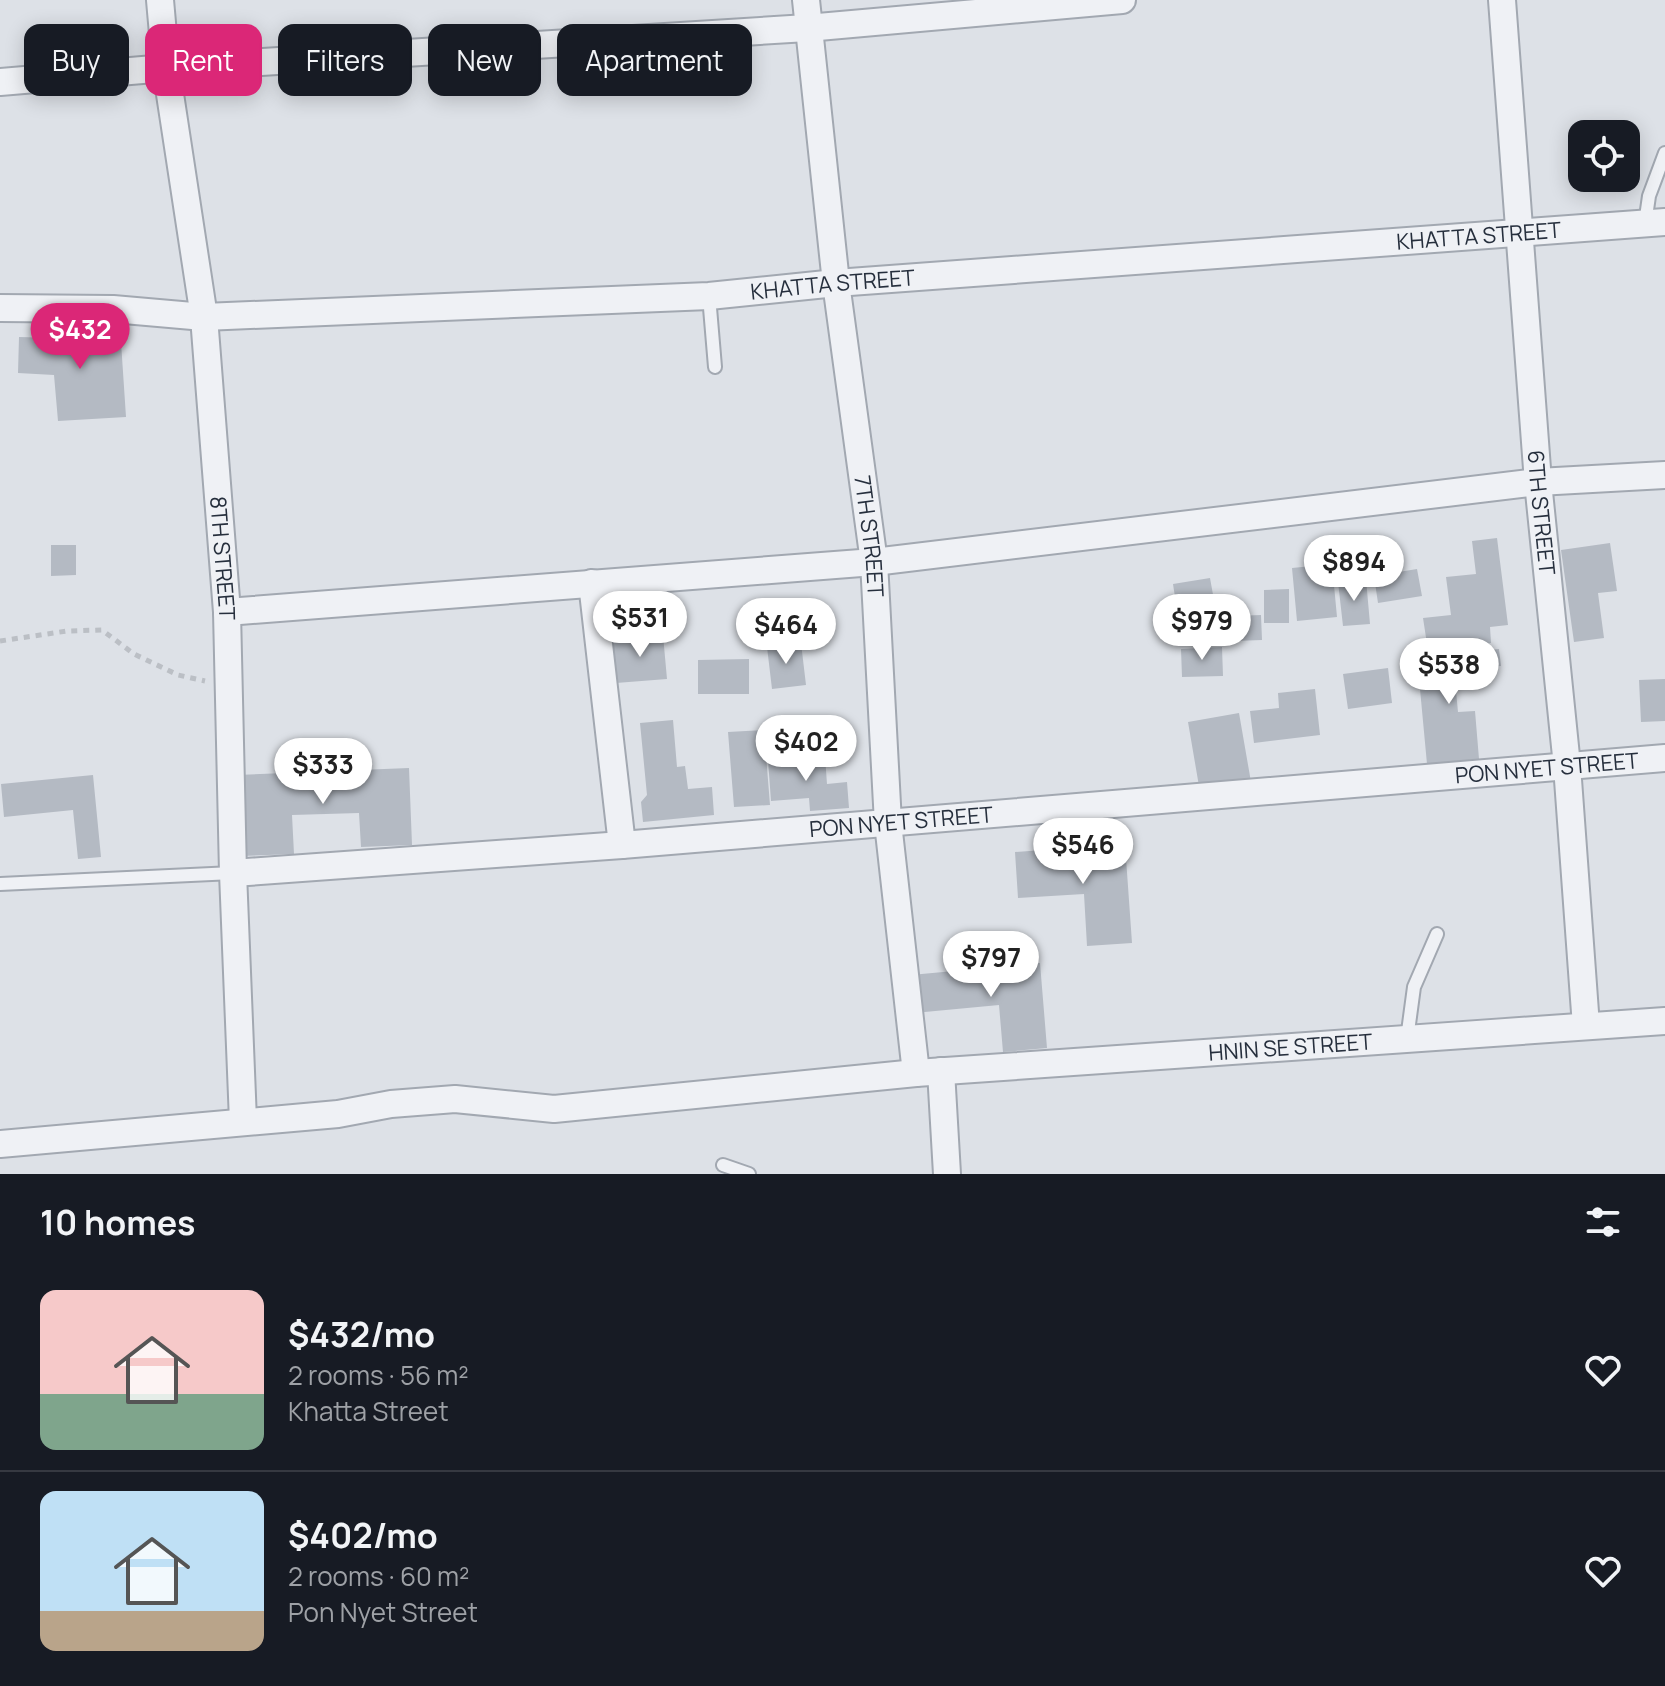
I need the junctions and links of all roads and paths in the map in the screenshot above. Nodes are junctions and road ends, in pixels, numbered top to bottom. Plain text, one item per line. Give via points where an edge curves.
1 (160, 0) edge
2 (806, 0) edge
3 (1122, 0) edge
4 (1502, 0) edge
5 (162, 24) edge
6 (807, 28) junction
7 (262, 62) edge
8 (145, 70) edge
9 (0, 82) edge
10 (170, 96) edge
11 (1665, 153) edge
12 (1655, 223) edge
13 (1519, 234) junction
14 (836, 283) junction
15 (709, 296) junction
16 (0, 308) edge
17 (204, 317) junction
18 (715, 367) dead end
19 (1665, 475) edge
20 (1538, 482) junction
21 (874, 562) junction
22 (592, 583) junction
23 (227, 612) junction
24 (0, 641) edge
25 (230, 686) junction
26 (1665, 758) edge
27 (1567, 766) junction
28 (888, 823) junction
29 (622, 845) junction
30 (233, 873) junction
31 (0, 884) edge
32 (1437, 934) dead end
33 (1665, 1021) edge
34 (1586, 1026) junction
35 (1407, 1039) junction
36 (928, 1072) junction
37 (243, 1121) junction
38 (0, 1144) edge
39 (723, 1165) dead end
40 (749, 1174) edge
41 (947, 1174) edge

1 - 5 street, 8TH STREET
2 - 6 street, 7TH STREET
3 - 6 street
4 - 13 street, 6TH STREET
6 - 7 street
6 - 14 street, 7TH STREET
8 - 9 street
10 - 17 street, 8TH STREET
11 - 12 lane via 1649,196
12 - 13 street, KHATTA STREET
13 - 14 street, KHATTA STREET
13 - 20 street, 6TH STREET
14 - 15 street, KHATTA STREET
14 - 21 street, 7TH STREET
15 - 17 street, KHATTA STREET
15 - 18 lane
16 - 17 street, KHATTA STREET
17 - 23 street, 8TH STREET
19 - 20 street
20 - 21 street
20 - 27 street, 6TH STREET
21 - 22 street
21 - 28 street, 7TH STREET
22 - 23 street
22 - 29 street
23 - 25 street, 8TH STREET
24 - 25 path via 102,630 134,654 178,675
25 - 30 street, 8TH STREET
26 - 27 street, PON NYET STREET
27 - 28 street, PON NYET STREET
27 - 34 street, 6TH STREET
28 - 29 street, PON NYET STREET
28 - 36 street, 7TH STREET
29 - 30 street, PON NYET STREET
30 - 31 lane
30 - 37 street, 8TH STREET
32 - 35 lane via 1414,987
33 - 34 street, HNIN SE STREET
34 - 35 street, HNIN SE STREET
35 - 36 street, HNIN SE STREET
36 - 37 street, HNIN SE STREET via 554,1109 455,1099
36 - 41 street, 7TH STREET
37 - 38 street, HNIN SE STREET
39 - 40 lane

